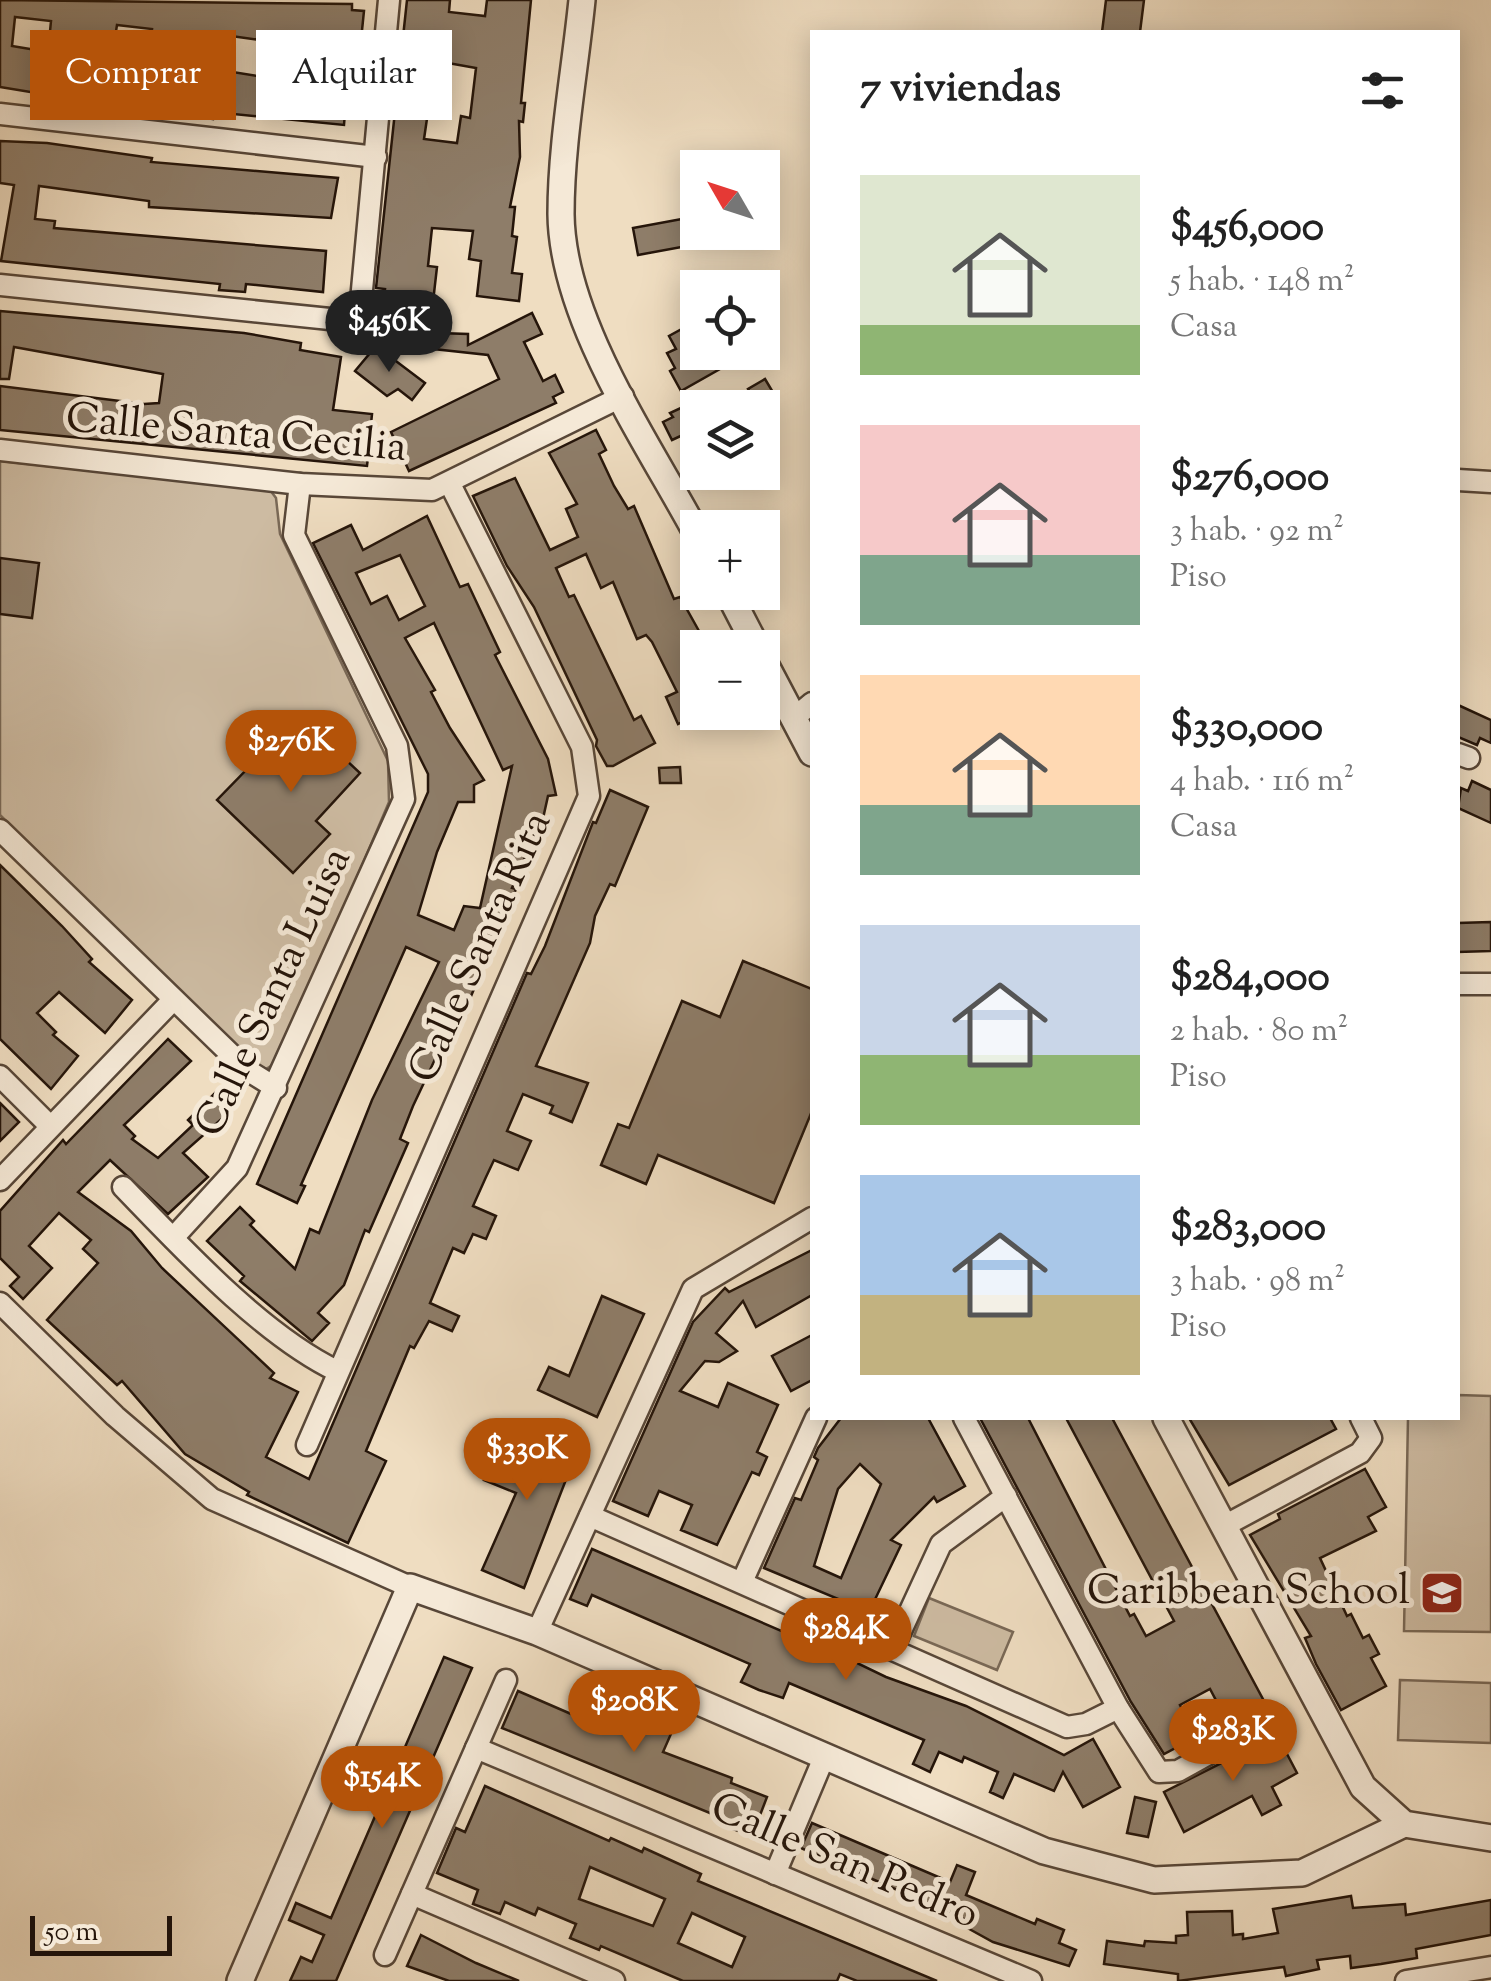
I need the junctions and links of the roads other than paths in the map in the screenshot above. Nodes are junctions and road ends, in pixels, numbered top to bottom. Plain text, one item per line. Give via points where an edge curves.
1 (390, 0) edge
2 (582, 0) edge
3 (0, 114) edge
4 (376, 156) junction
5 (0, 285) edge
6 (623, 396) junction
7 (0, 450) edge
8 (1460, 480) edge
9 (1491, 482) edge
10 (300, 484) junction
11 (450, 484) junction
12 (684, 510) edge
13 (780, 681) edge
14 (803, 710) edge
15 (810, 743) edge
16 (0, 830) edge
17 (1460, 984) edge
18 (1491, 984) edge
19 (173, 1000) junction
20 (0, 1076) edge
21 (276, 1088) junction
22 (50, 1126) junction
23 (0, 1180) edge
24 (124, 1188) dead end
25 (810, 1219) edge
26 (173, 1238) junction
27 (0, 1303) edge
28 (337, 1371) junction
29 (815, 1420) edge
30 (965, 1420) edge
31 (1167, 1420) edge
32 (1362, 1420) edge
33 (307, 1445) dead end
34 (1006, 1496) junction
35 (590, 1516) junction
36 (1224, 1526) junction
37 (742, 1582) junction
38 (410, 1586) junction
39 (537, 1632) junction
40 (893, 1648) junction
41 (506, 1680) dead end
42 (1118, 1708) junction
43 (1276, 1716) dead end
44 (476, 1748) junction
45 (825, 1756) junction
46 (1404, 1824) junction
47 (1491, 1838) edge
48 (775, 1874) junction
49 (412, 1894) junction
50 (385, 1955) dead end
51 (1491, 1967) edge
52 (1022, 1980) edge
53 (240, 1981) edge
54 (614, 1981) edge
55 (1406, 1981) edge

1 - 4 street
2 - 6 street via 561,215 572,286
3 - 4 street
4 - 5 street via 359,322
6 - 11 street, Calle Santa Cecilia
6 - 12 street
7 - 10 street, Calle Santa Cecilia
8 - 9 street
10 - 11 street, Calle Santa Cecilia via 432,490
10 - 21 street, Calle Santa Luisa via 294,535 396,746 404,799
11 - 28 street, Calle Santa Rita via 582,747 590,796
13 - 14 street
14 - 15 street
16 - 19 street
17 - 18 street
19 - 21 street via 247,1070
19 - 22 street
20 - 22 street
21 - 26 street, Calle Santa Luisa via 237,1168
22 - 23 street
24 - 26 street
25 - 35 street via 693,1289
26 - 28 street via 303,1354
27 - 38 street via 212,1499
28 - 33 street, Calle Santa Rita
29 - 37 street
30 - 34 street
31 - 36 street
32 - 36 street via 1371,1438 1360,1453
34 - 40 street via 941,1544
34 - 42 street
35 - 37 street
35 - 39 street
36 - 46 street via 1363,1787
37 - 40 street
38 - 39 street
38 - 53 street
39 - 45 street
40 - 42 street via 1067,1727
41 - 44 street
42 - 43 street via 1159,1772 1178,1771
44 - 48 street, Calle San Pedro
44 - 49 street
45 - 46 street via 1044,1851 1154,1880 1302,1873
45 - 48 street
46 - 47 street
48 - 52 street, Calle San Pedro
49 - 50 street
49 - 54 street
51 - 55 street

